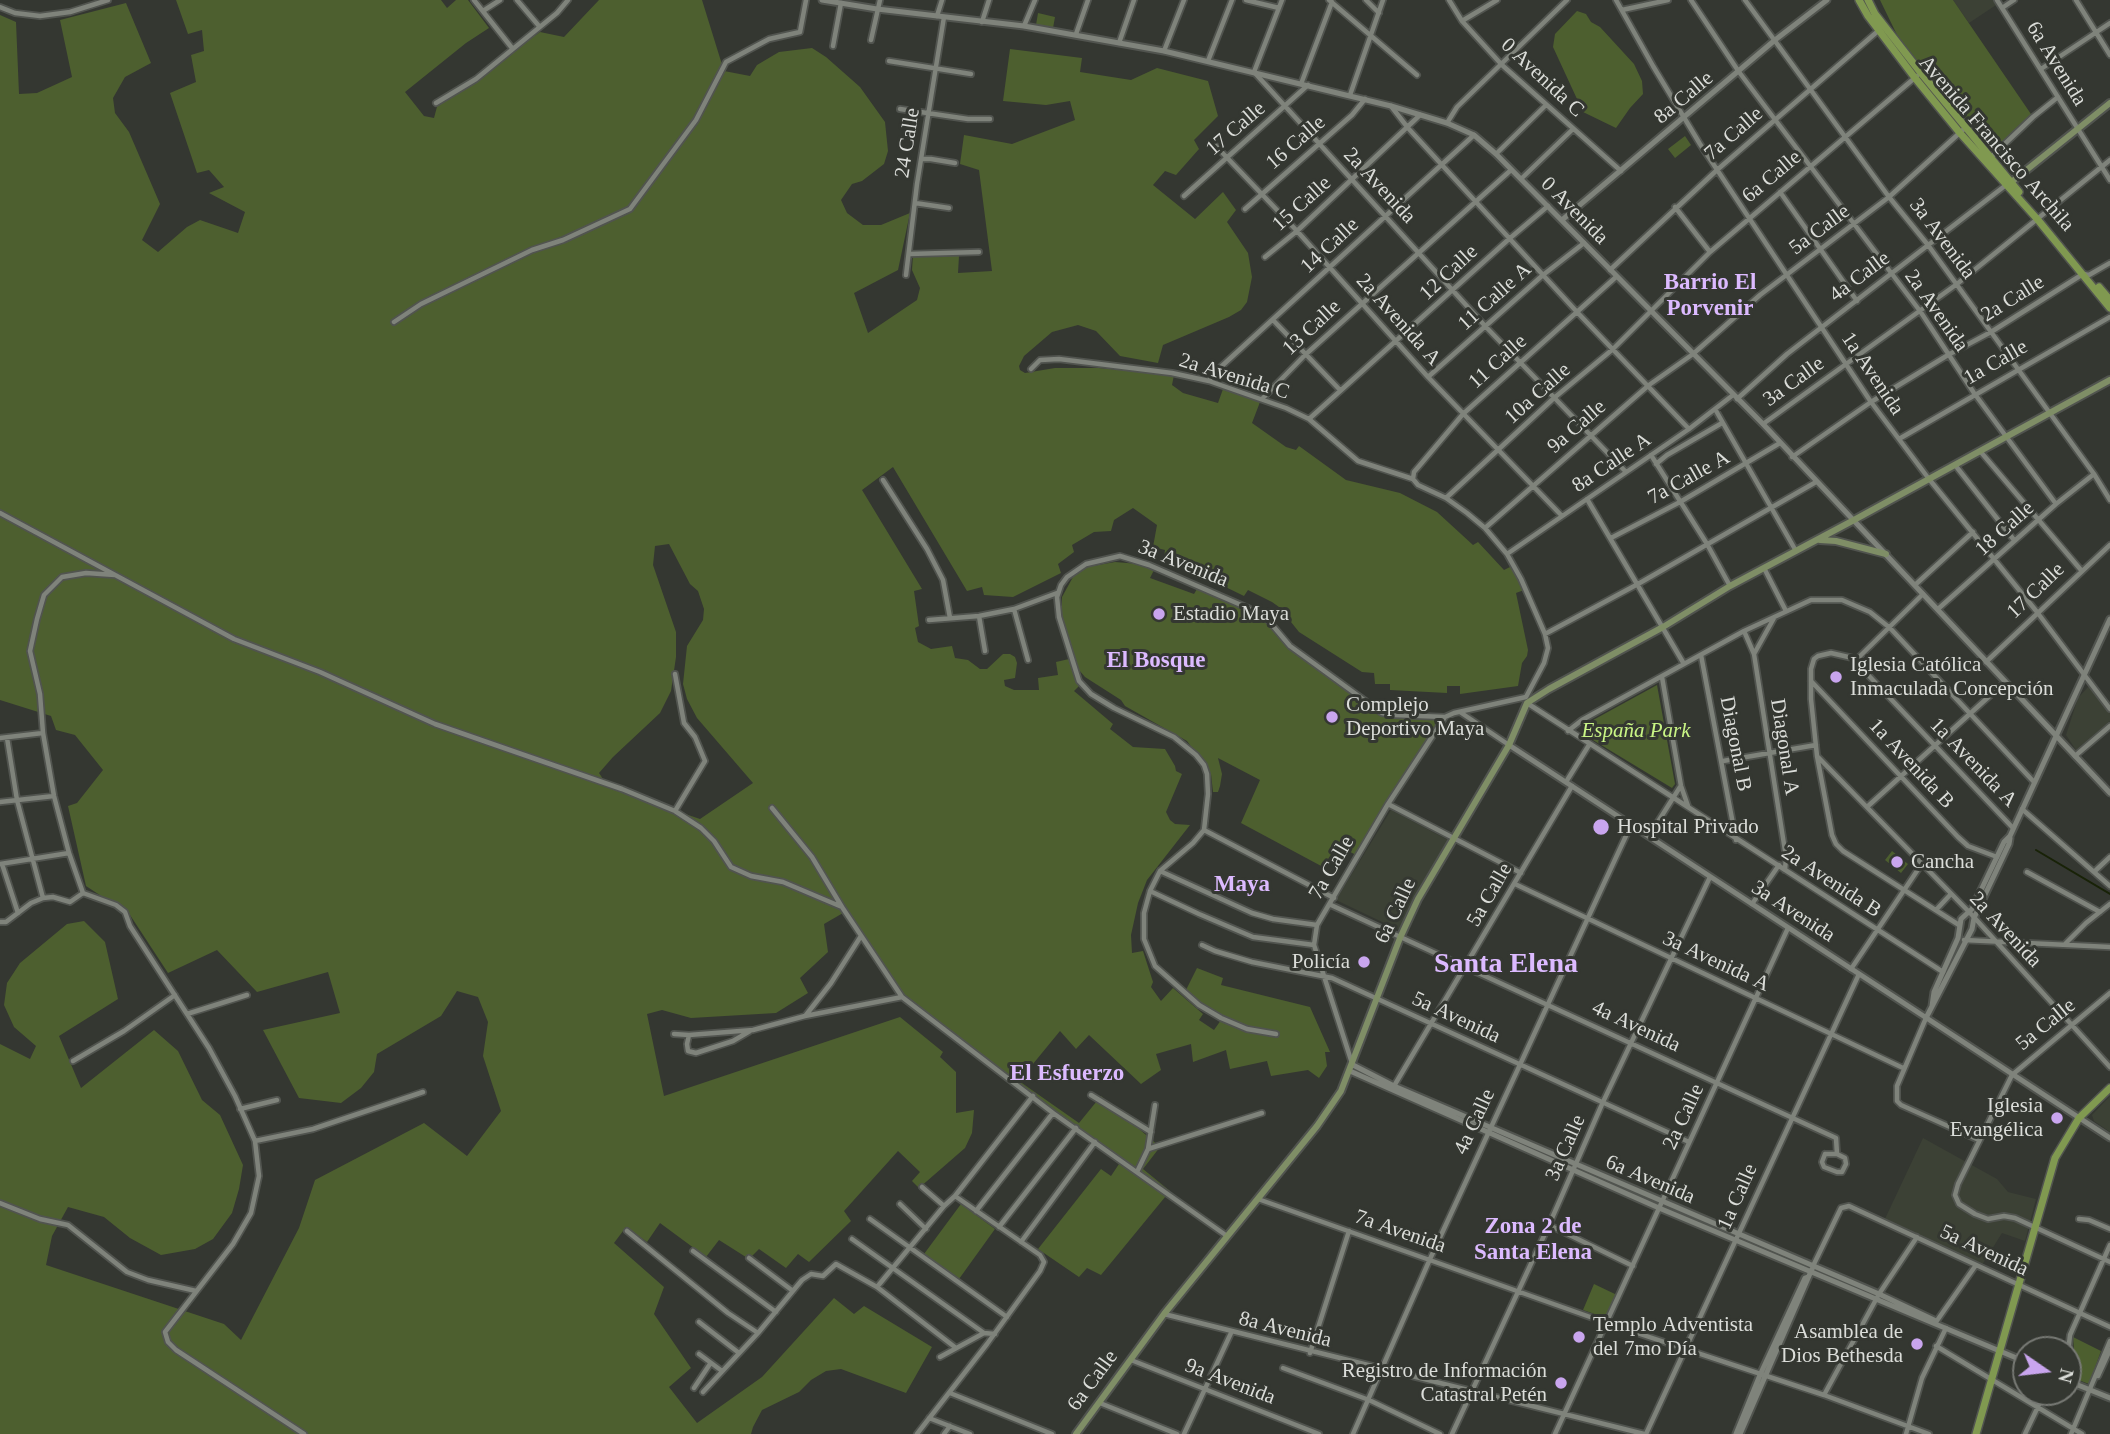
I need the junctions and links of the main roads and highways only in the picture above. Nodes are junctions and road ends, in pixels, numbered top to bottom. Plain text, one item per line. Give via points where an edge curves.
1 (1859, 0) edge
2 (1868, 0) edge
3 (1881, 29) junction
4 (2110, 103) edge
5 (2009, 184) junction
6 (2086, 274) junction
7 (2110, 300) edge
8 (2110, 308) edge
9 (2110, 380) edge
10 (1817, 540) junction
11 (1886, 554) road end
12 (2110, 1088) edge
13 (1076, 1434) edge
14 (1976, 1434) edge

1 - 3 main road, Avenida Francisco Archila
2 - 3 main road, Avenida Francisco Archila
3 - 5 main road, Avenida Francisco Archila
4 - 5 main road
5 - 6 main road, Avenida Francisco Archila
6 - 7 main road, Avenida Francisco Archila
6 - 8 main road, Avenida Francisco Archila
9 - 10 main road
10 - 11 main road
10 - 13 main road, 6a Calle via 1527,704 1509,745 1418,900 1341,1091 1164,1314
12 - 14 main road via 2079,1118 2055,1157

